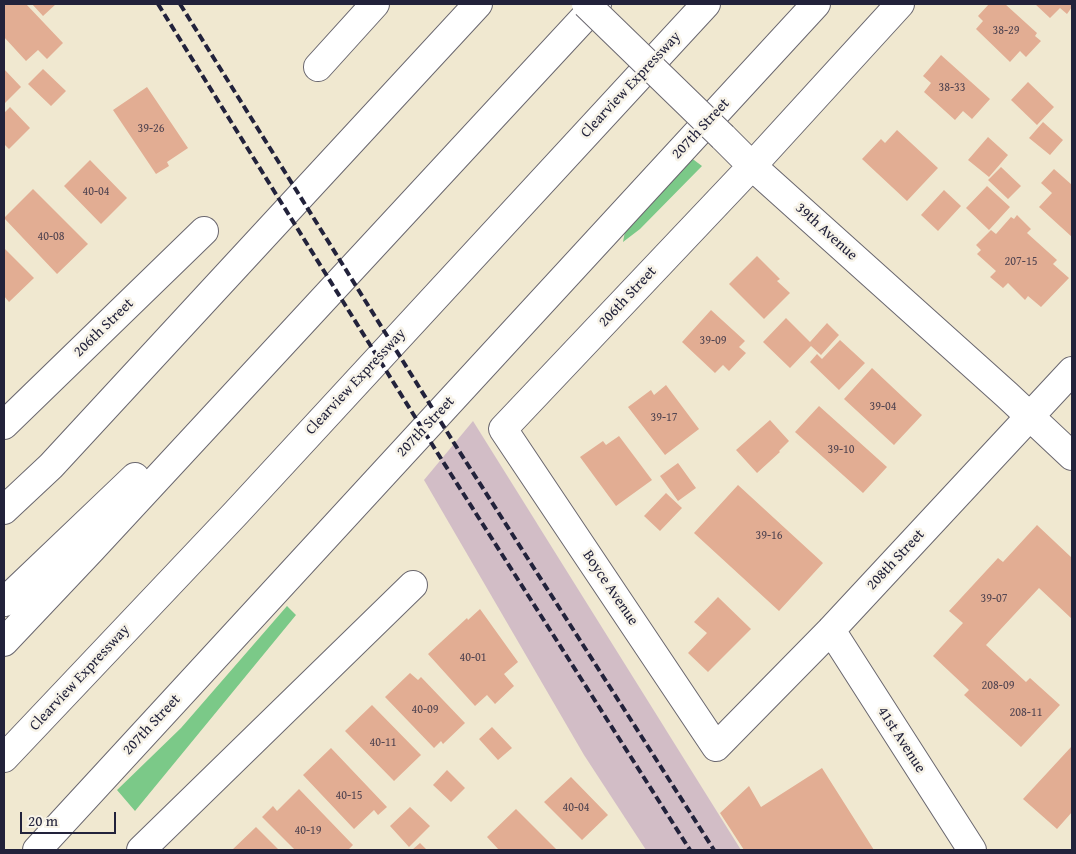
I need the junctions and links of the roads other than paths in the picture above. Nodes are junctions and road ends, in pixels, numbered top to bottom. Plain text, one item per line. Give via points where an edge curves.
1 (375, 4) edge
2 (478, 4) edge
3 (586, 4) edge
4 (597, 4) edge
5 (706, 4) edge
6 (816, 4) edge
7 (900, 4) edge
8 (318, 67) dead end
9 (752, 166) junction
10 (204, 231) dead end
11 (317, 306) junction
12 (1072, 372) edge
13 (1030, 416) junction
14 (4, 425) edge
15 (503, 429) joint
16 (1072, 456) edge
17 (4, 510) edge
18 (236, 513) junction
19 (413, 585) dead end
20 (4, 602) edge
21 (831, 630) junction
22 (4, 642) edge
23 (716, 747) joint
24 (4, 758) edge
25 (4, 778) edge
26 (37, 850) edge
27 (141, 850) edge
28 (972, 850) edge

1 - 8 main road
2 - 17 main road via 51,466
3 - 9 main road, 39th Avenue, bridge
4 - 11 main road
5 - 18 main road, Clearview Expressway
6 - 26 main road, 207th Street
7 - 9 main road, 206th Street
9 - 13 main road, 39th Avenue
9 - 15 main road, 206th Street
10 - 14 main road, 206th Street
11 - 20 main road
11 - 22 main road
12 - 13 main road, 208th Street
13 - 16 main road, 39th Avenue
13 - 21 main road, 208th Street
15 - 23 main road, Boyce Avenue
18 - 24 main road, Clearview Expressway
18 - 25 main road
19 - 27 main road
21 - 23 main road, 208th Street
21 - 28 main road, 41st Avenue

